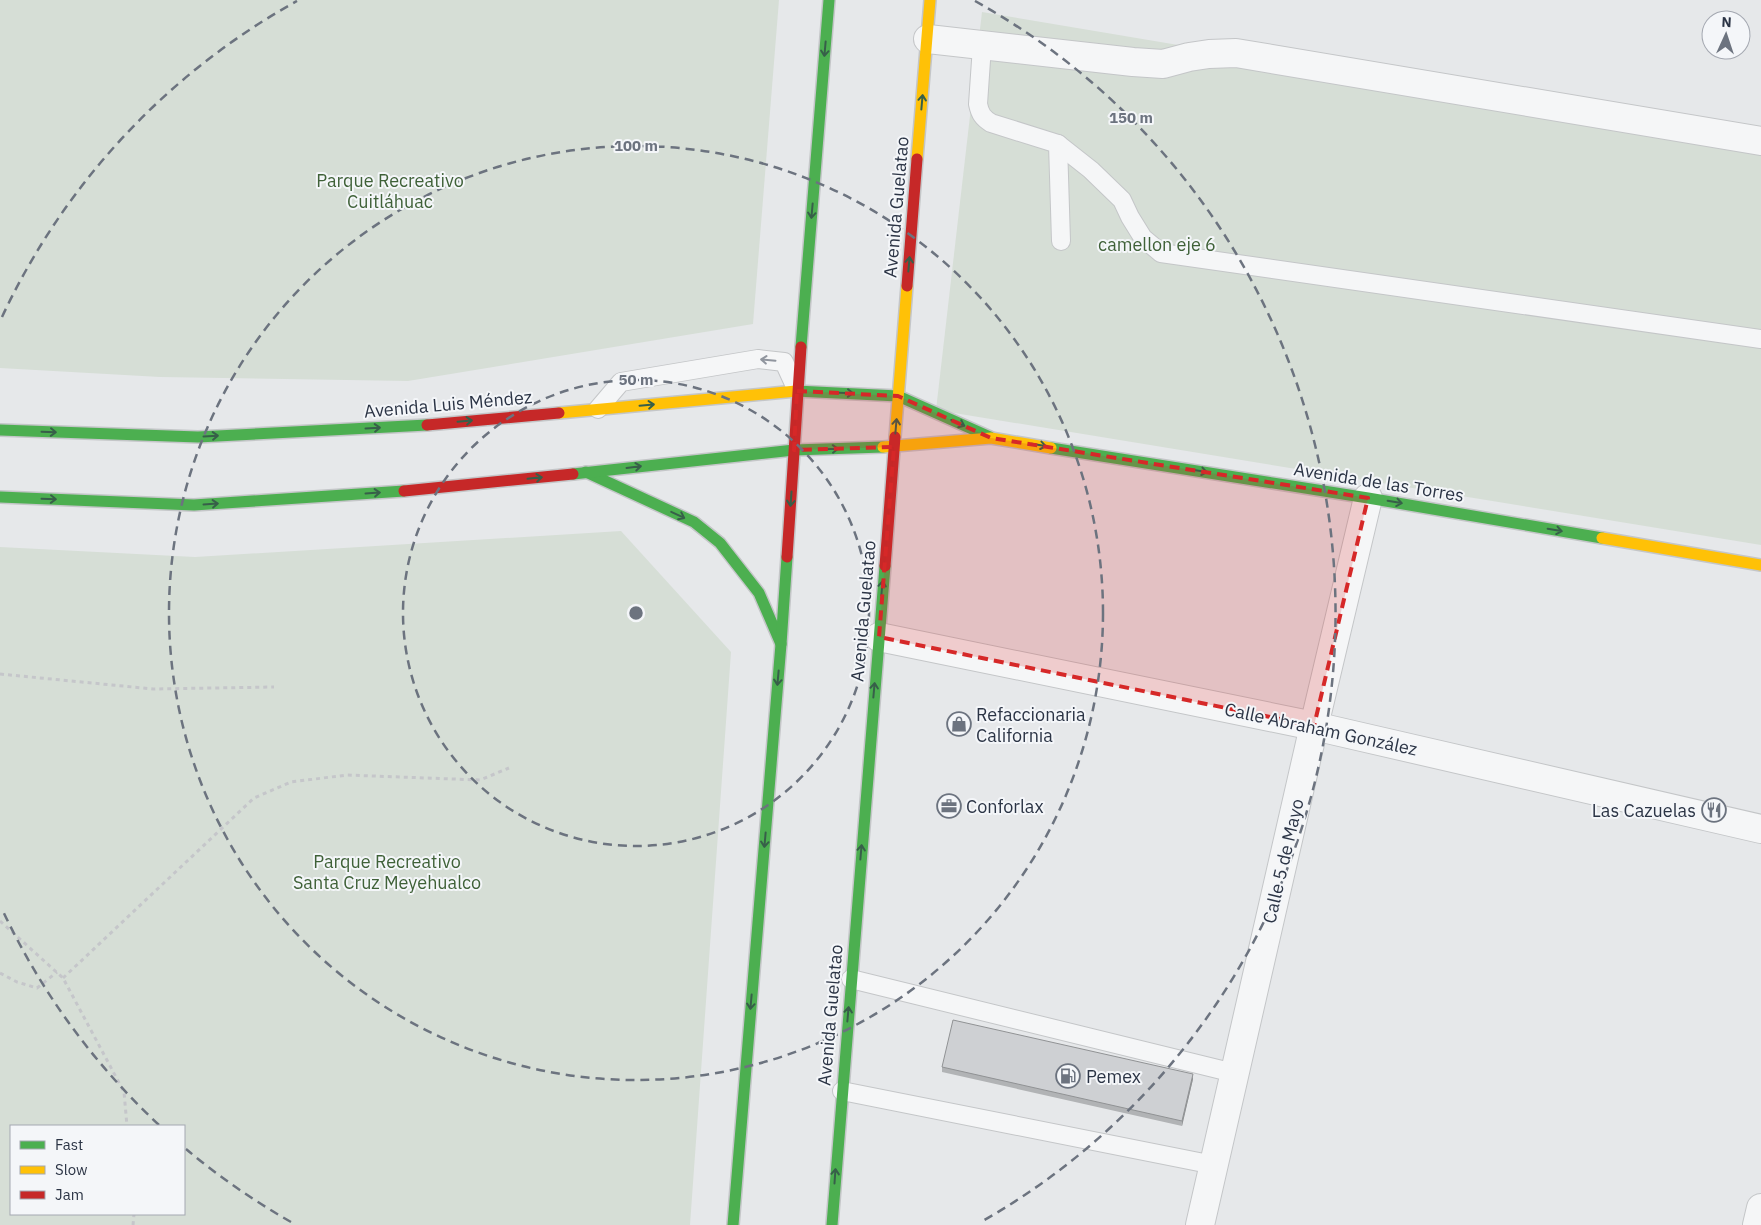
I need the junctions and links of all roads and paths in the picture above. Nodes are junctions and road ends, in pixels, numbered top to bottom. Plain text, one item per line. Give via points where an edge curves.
1 (930, 0) edge
2 (823, 1) edge
3 (928, 39) junction
4 (982, 46) junction
5 (1761, 141) edge
6 (1058, 144) junction
7 (1061, 241) dead end
8 (1761, 339) edge
9 (797, 391) junction
10 (898, 396) junction
11 (598, 409) junction
12 (0, 430) edge
13 (991, 438) junction
14 (894, 447) junction
15 (794, 450) junction
16 (586, 472) junction
17 (0, 498) edge
18 (1368, 498) junction
19 (1761, 565) edge
20 (878, 637) junction
21 (781, 644) junction
22 (0, 674) edge
23 (274, 687) dead end
24 (1314, 726) junction
25 (509, 768) dead end
26 (1761, 829) edge
27 (0, 921) edge
28 (56, 972) junction
29 (0, 973) edge
30 (63, 978) junction
31 (851, 979) junction
32 (1234, 1073) junction
33 (842, 1091) junction
34 (127, 1125) edge
35 (1214, 1164) junction
36 (1761, 1208) edge
37 (733, 1225) edge
38 (832, 1225) edge
39 (1200, 1225) edge
40 (1757, 1225) edge

1 - 3 main road, Avenida Guelatao
2 -> 9 main road
3 - 4 street
10 -> 3 main road, Avenida Guelatao
4 - 5 street via 1163,64 1189,57 1236,53
4 - 6 lane via 978,104 984,119
6 - 7 lane
6 - 8 lane via 1122,200 1143,238 1161,253
9 -> 10 main road, Avenida Luis Méndez
11 -> 9 main road, Avenida Luis Méndez
9 -> 11 lane via 784,362 758,359 621,382
9 - 15 main road
10 -> 13 main road, Avenida de las Torres
14 -> 10 main road, Avenida Guelatao
12 -> 11 main road, Avenida Luis Méndez via 198,437 416,426
13 - 14 main road, Avenida de las Torres
13 -> 18 main road, Avenida de las Torres
15 -> 14 main road
20 -> 14 main road, Avenida Guelatao
16 -> 15 main road
15 -> 21 main road
17 -> 16 main road via 194,505 421,490
16 -> 21 main road via 694,522 720,544 759,593
18 -> 19 main road, Avenida de las Torres
18 - 24 street, Calle 5 de Mayo
20 - 24 street, Calle Abraham González
31 -> 20 main road, Avenida Guelatao
21 -> 37 main road
22 - 23 path via 153,688
24 - 26 street, Calle Abraham González
24 - 32 street, Calle 5 de Mayo
25 - 30 path via 480,780 347,775 291,782 254,798
27 - 28 path
28 - 29 path via 37,988
28 - 30 path
30 - 34 path via 124,1092
31 - 32 lane
33 -> 31 main road, Avenida Guelatao
32 - 35 street, Calle 5 de Mayo
33 - 35 lane
38 -> 33 main road, Avenida Guelatao
35 - 39 street, Calle 5 de Mayo
36 - 40 street

